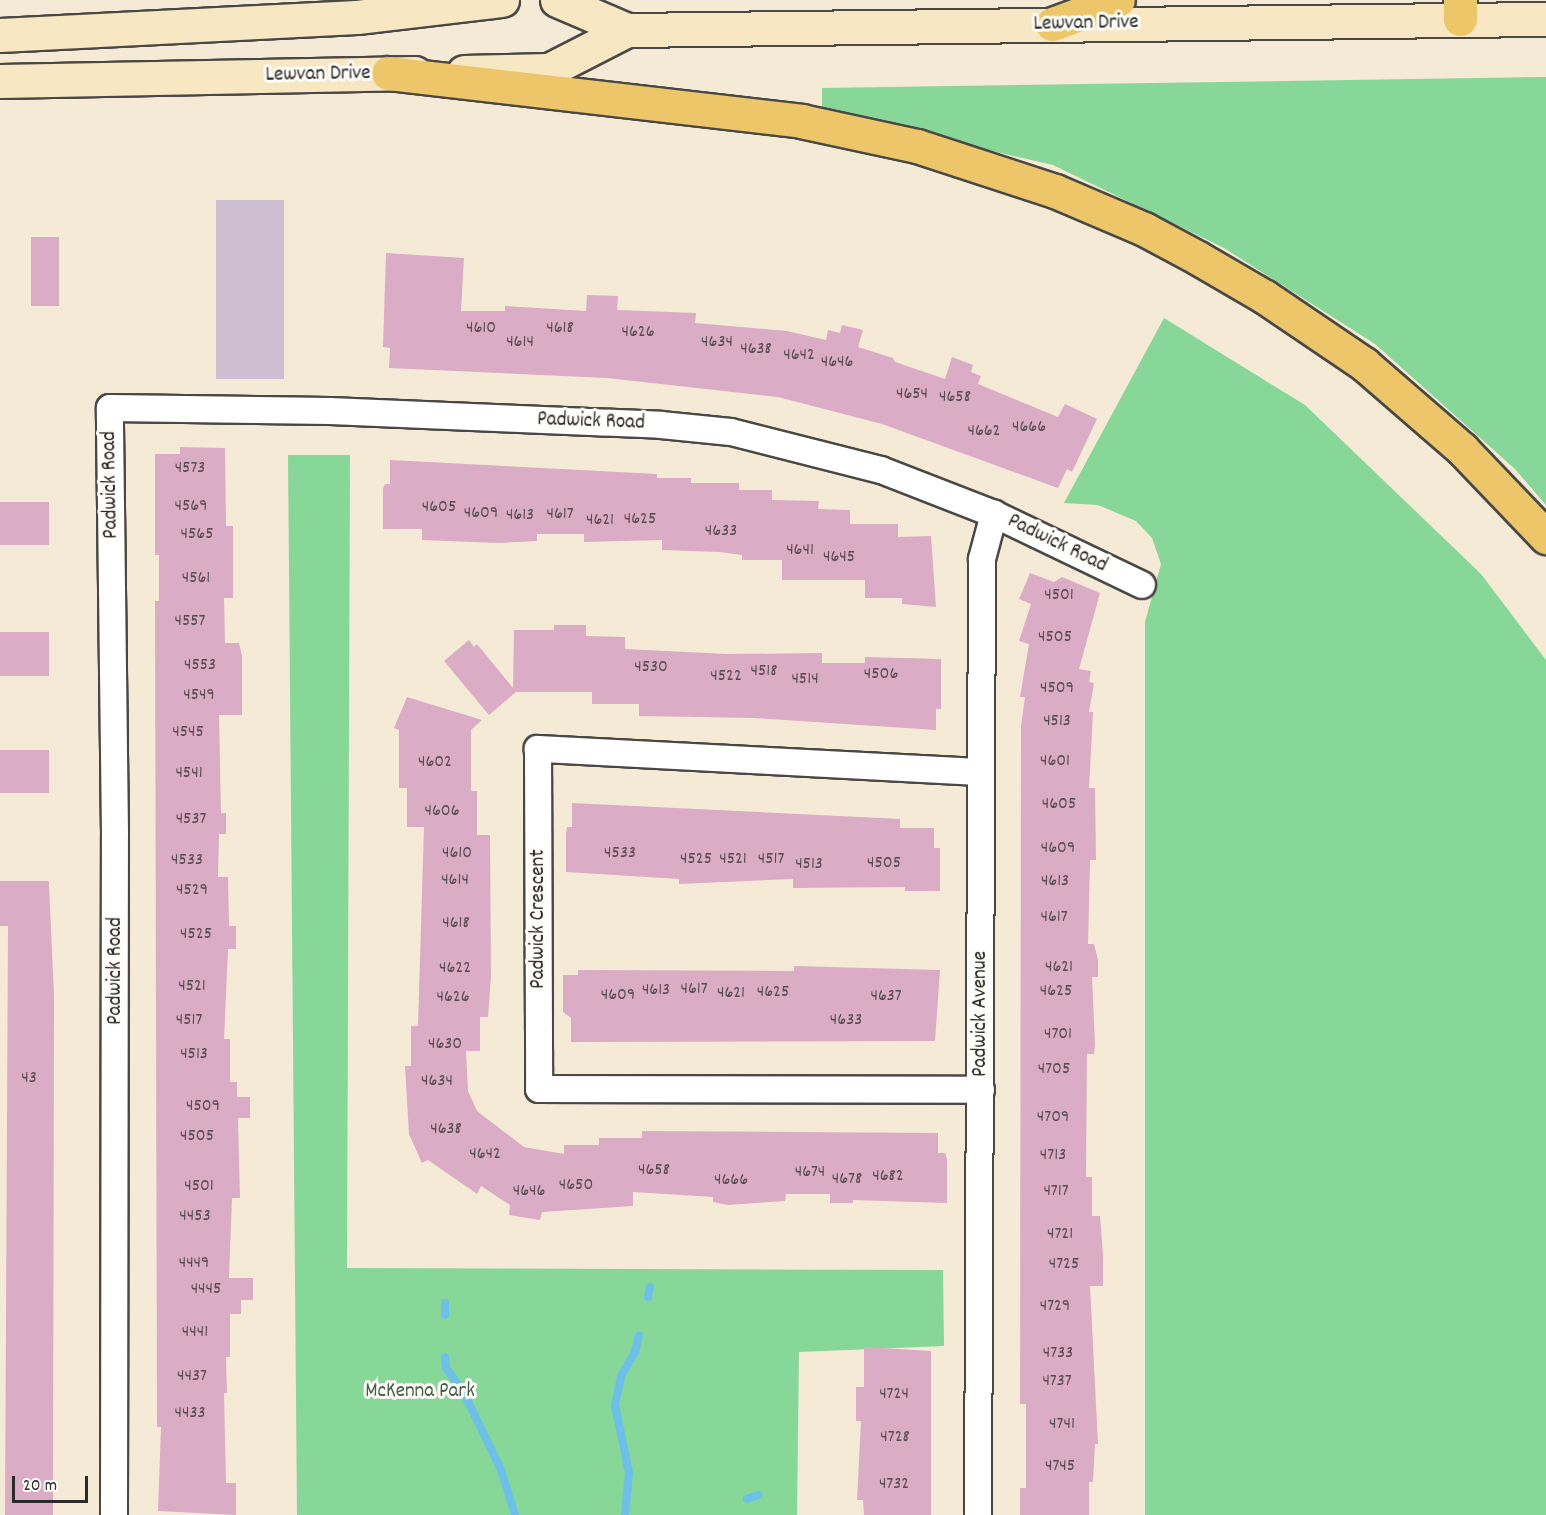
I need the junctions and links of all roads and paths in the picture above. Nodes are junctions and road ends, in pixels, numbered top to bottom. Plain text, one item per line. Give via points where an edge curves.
1 (502, 0) edge
2 (557, 0) edge
3 (1118, 0) edge
4 (1460, 10) edge
5 (1546, 19) edge
6 (1052, 24) junction
7 (627, 30) junction
8 (0, 36) edge
9 (387, 73) junction
10 (0, 81) edge
11 (994, 514) junction
12 (1546, 537) edge
13 (1142, 585) dead end
14 (980, 772) junction
15 (981, 1090) junction
16 (114, 1515) edge
17 (978, 1515) edge

1 - 8 main road via 357,17
2 - 7 main road, Lewvan Drive
3 - 6 highway
4 - 5 main road, Lewvan Drive
4 - 6 main road, Lewvan Drive
6 - 7 main road, Lewvan Drive
7 - 9 main road, Lewvan Drive via 549,70
9 - 10 main road, Lewvan Drive
9 - 12 highway via 801,121 917,146 1055,191 1144,229 1198,258 1265,297 1364,364 1462,449
11 - 13 street, Padwick Road
11 - 14 street, Padwick Avenue via 982,559
11 - 16 street, Padwick Road via 881,470 731,432 660,425 342,412 110,408 116,870
14 - 15 street, Padwick Avenue
14 - 15 street, Padwick Crescent via 538,749 539,1089
15 - 17 street, Padwick Avenue

